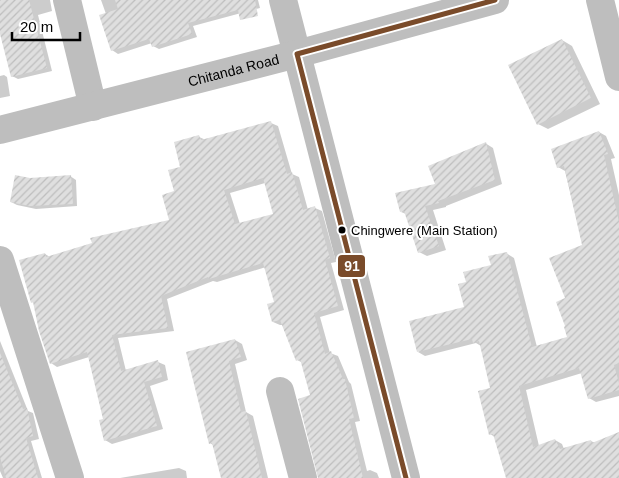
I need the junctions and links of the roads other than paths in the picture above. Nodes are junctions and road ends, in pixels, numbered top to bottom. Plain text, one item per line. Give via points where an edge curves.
1 (67, 0) edge
2 (283, 0) edge
3 (496, 0) edge
4 (600, 0) edge
5 (298, 54) junction
6 (619, 77) edge
7 (93, 107) junction
8 (0, 130) edge
9 (0, 260) edge
10 (280, 391) dead end
11 (70, 478) edge
12 (303, 478) edge
13 (406, 478) edge

1 - 7 street
2 - 5 street
3 - 5 street, Chitanda Road
4 - 6 street
5 - 7 street, Chitanda Road
5 - 13 street
7 - 8 street, Chitanda Road
9 - 11 street
10 - 12 street

